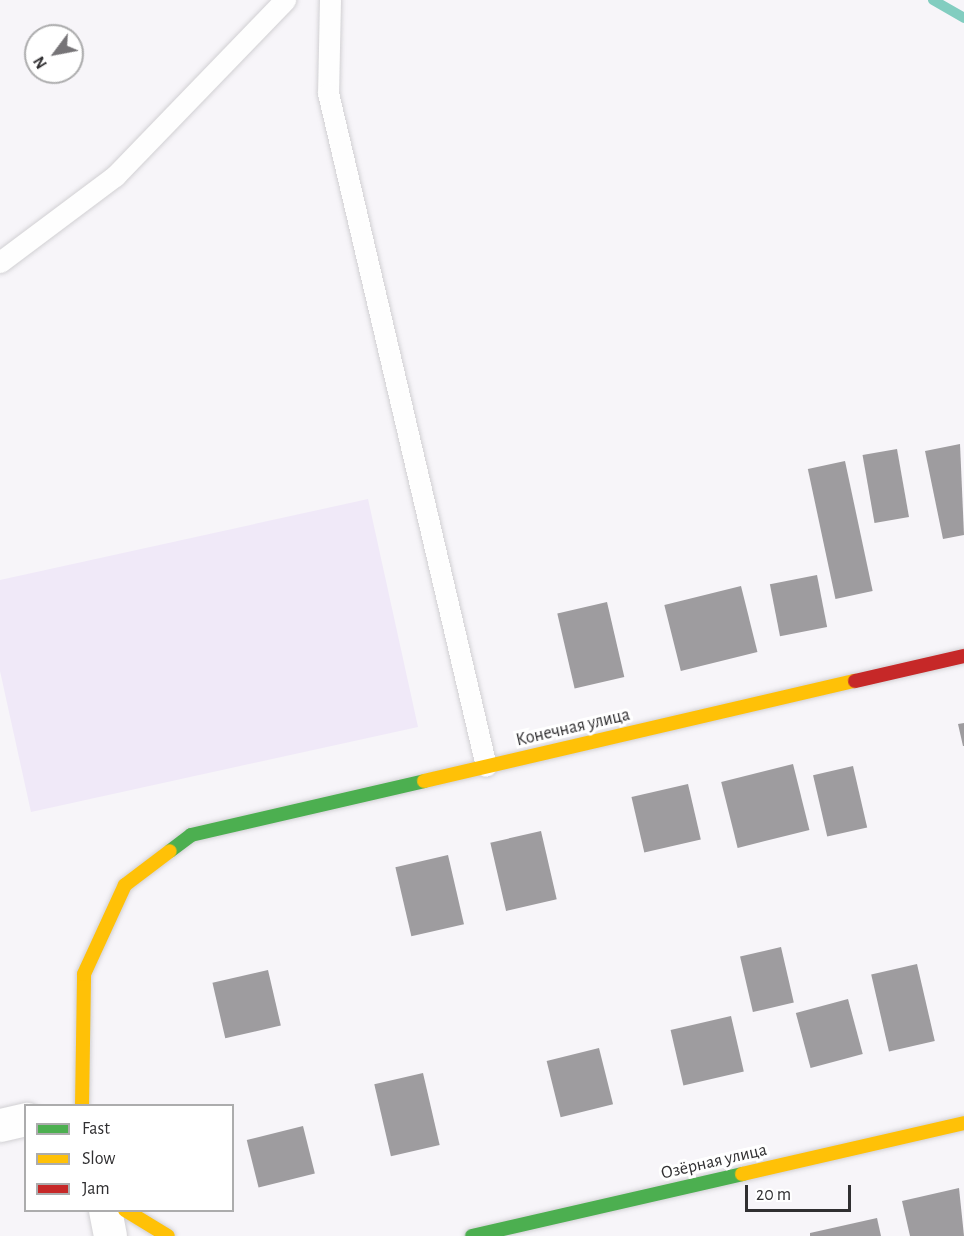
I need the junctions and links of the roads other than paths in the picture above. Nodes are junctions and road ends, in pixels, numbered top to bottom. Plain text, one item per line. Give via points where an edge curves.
1 (285, 0) edge
2 (330, 0) edge
3 (0, 262) edge
4 (964, 656) edge
5 (486, 766) junction
6 (81, 1104) edge
7 (24, 1119) edge
8 (964, 1123) edge
9 (0, 1125) edge
10 (105, 1212) edge
11 (128, 1212) edge
12 (111, 1236) edge
13 (168, 1236) edge
14 (472, 1236) edge

1 - 3 lane via 115,176
2 - 5 lane via 328,93
4 - 5 street, Конечная улица
5 - 6 street, Конечная улица via 191,835 125,885 84,974
7 - 9 street
8 - 14 street, Озёрная улица
10 - 12 street
11 - 13 street

